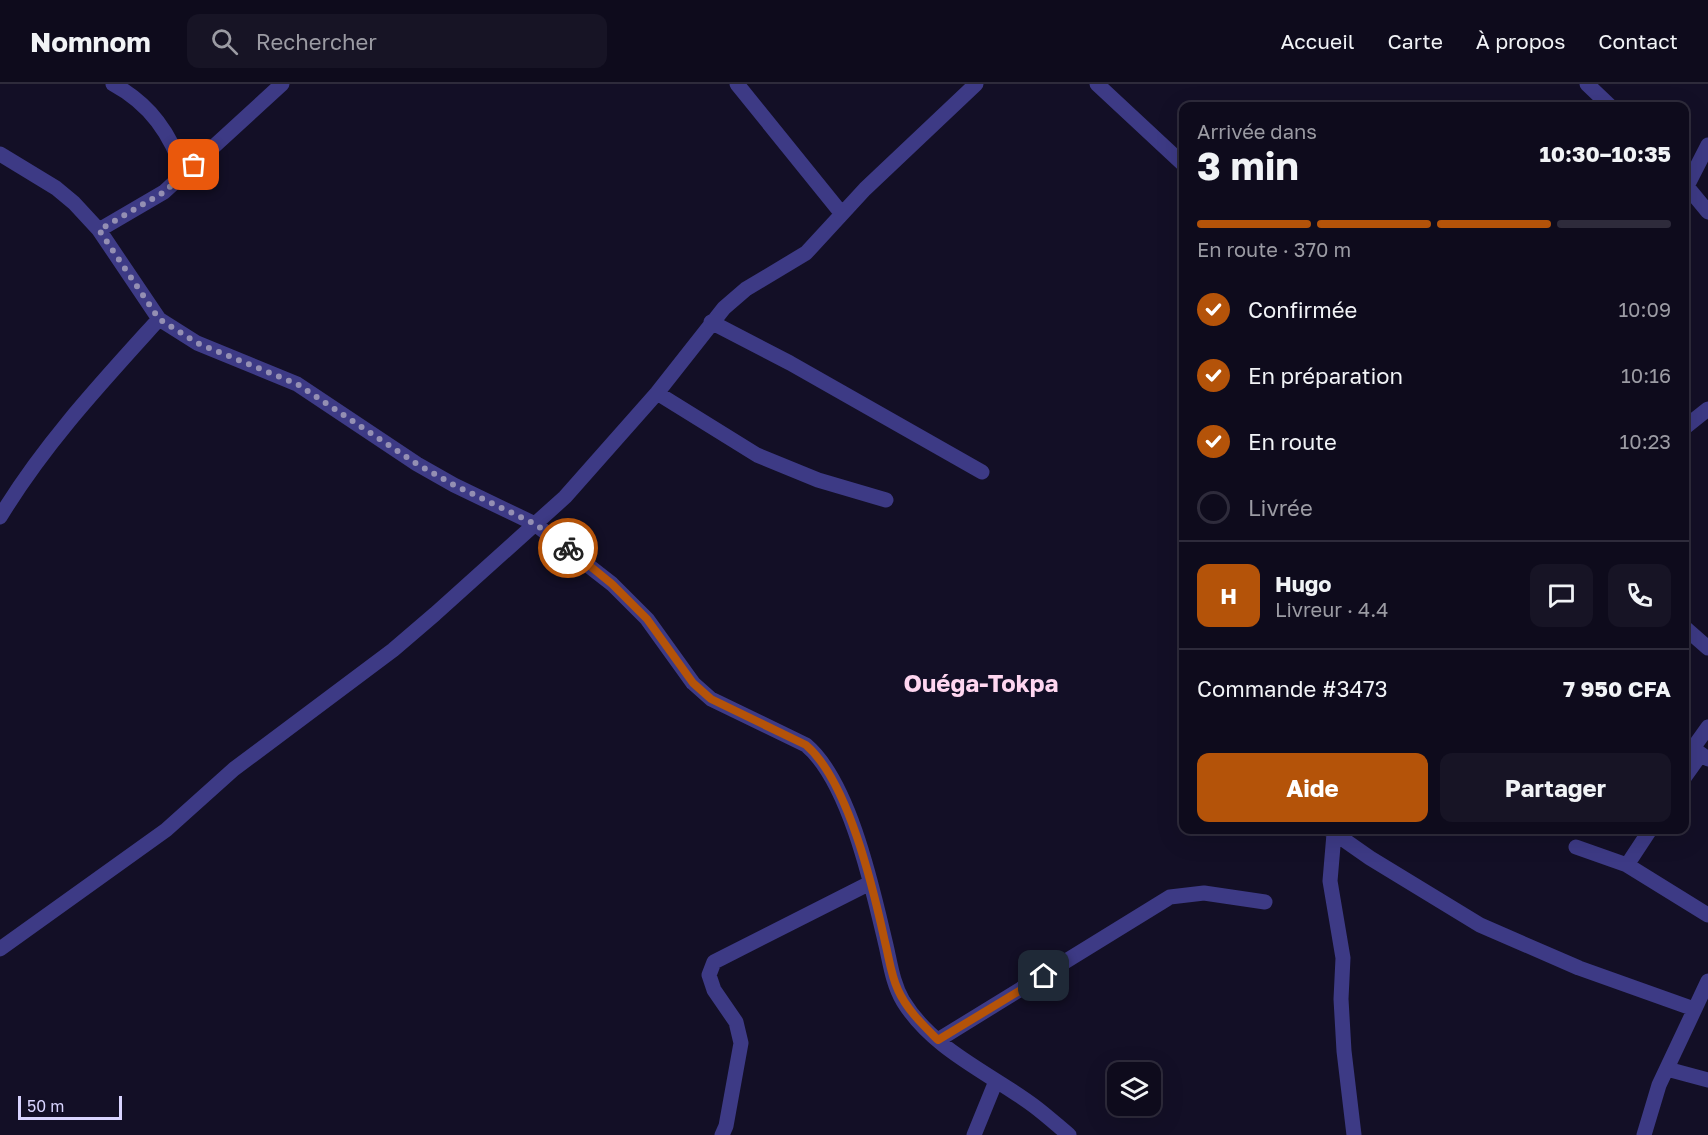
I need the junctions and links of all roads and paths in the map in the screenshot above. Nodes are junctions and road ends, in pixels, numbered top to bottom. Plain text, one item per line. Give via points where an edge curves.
1 (113, 84) edge
2 (282, 84) edge
3 (737, 84) edge
4 (976, 84) edge
5 (1097, 84) edge
6 (1587, 84) edge
7 (1606, 102) edge
8 (1708, 145) edge
9 (0, 154) edge
10 (1179, 160) edge
11 (184, 174) junction
12 (1689, 179) edge
13 (1689, 188) edge
14 (1708, 212) edge
15 (842, 214) junction
16 (99, 230) junction
17 (159, 319) junction
18 (711, 322) junction
19 (657, 393) junction
20 (1708, 409) edge
21 (1689, 424) edge
22 (982, 472) dead end
23 (886, 500) dead end
24 (0, 517) edge
25 (535, 524) junction
26 (1689, 631) edge
27 (1708, 648) edge
28 (1708, 728) edge
29 (1697, 751) edge
30 (1689, 768) edge
31 (1332, 834) edge
32 (1335, 834) edge
33 (1647, 834) edge
34 (1576, 847) dead end
35 (1627, 865) junction
36 (870, 883) junction
37 (1265, 902) dead end
38 (1708, 915) edge
39 (0, 949) edge
40 (1708, 981) edge
41 (1694, 1008) junction
42 (938, 1040) junction
43 (1667, 1069) junction
44 (1708, 1080) edge
45 (996, 1081) junction
46 (722, 1135) edge
47 (974, 1135) edge
48 (1069, 1135) edge
49 (1354, 1135) edge
50 (1644, 1135) edge

1 - 11 street via 144,105 159,122 175,147
2 - 11 street
3 - 15 street
4 - 15 street
5 - 10 street
6 - 7 street
8 - 12 street
9 - 16 street via 56,188
11 - 16 street via 164,192
13 - 14 street
15 - 18 street via 806,253 746,289
16 - 17 street
17 - 24 street via 51,442
17 - 25 street via 197,343 297,384 426,469
18 - 19 street
18 - 22 street
19 - 23 street via 757,455 818,480
19 - 25 street via 565,497
20 - 21 street
25 - 36 street via 612,584 647,619 693,683 711,699 806,745 819,756 839,789
25 - 39 street via 393,650 234,769 166,831
26 - 27 street
28 - 29 street
29 - 30 street
31 - 49 street via 1330,881 1343,958 1342,1020
32 - 41 street via 1480,925 1579,968
33 - 35 street
34 - 35 street
35 - 38 street
36 - 42 street via 897,989 914,1016
36 - 46 street via 714,962 709,975 714,990 735,1022 741,1043
37 - 42 street via 1204,892 1170,897
40 - 41 street
41 - 43 street
42 - 45 street
43 - 44 street
43 - 50 street
45 - 47 street
45 - 48 street

